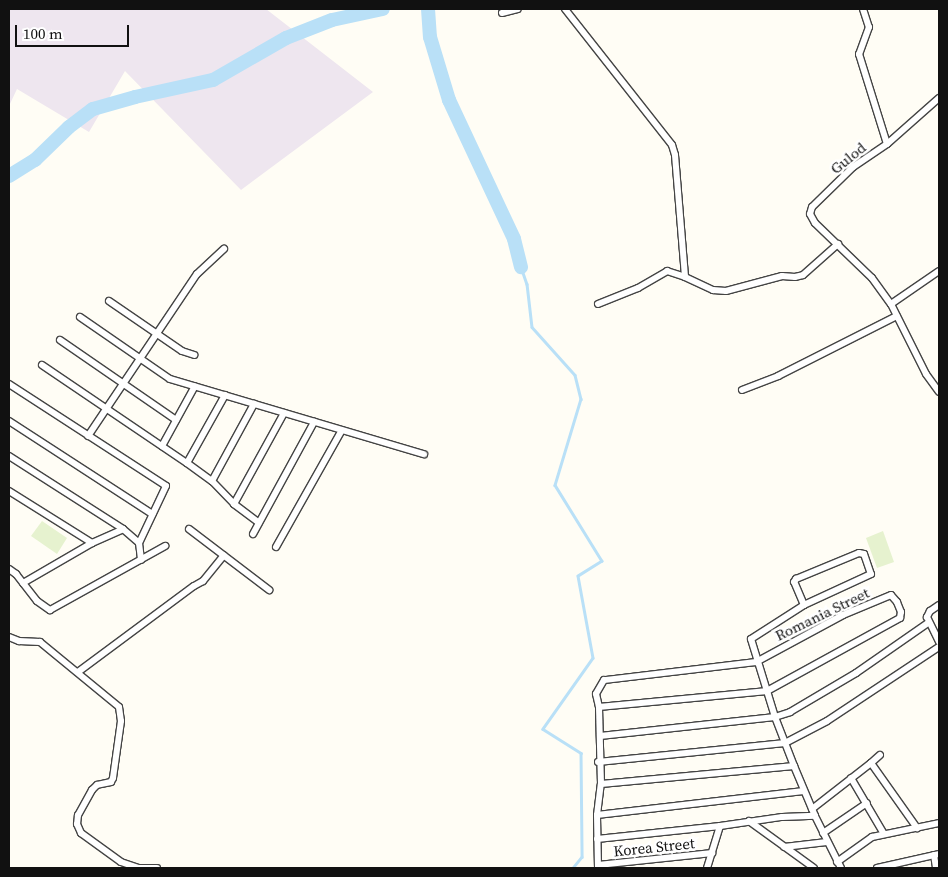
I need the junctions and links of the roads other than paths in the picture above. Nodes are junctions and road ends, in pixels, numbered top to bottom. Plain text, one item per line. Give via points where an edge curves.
1 (518, 9) edge
2 (565, 9) edge
3 (863, 9) edge
4 (502, 13) dead end
5 (939, 98) edge
6 (887, 144) junction
7 (838, 244) junction
8 (224, 249) dead end
9 (939, 271) edge
10 (686, 277) junction
11 (110, 301) dead end
12 (598, 304) dead end
13 (891, 304) junction
14 (898, 316) junction
15 (80, 317) dead end
16 (157, 333) junction
17 (60, 340) dead end
18 (194, 356) dead end
19 (140, 358) junction
20 (42, 365) dead end
21 (123, 383) junction
22 (9, 384) edge
23 (195, 386) junction
24 (742, 390) dead end
25 (939, 392) edge
26 (225, 395) junction
27 (254, 404) junction
28 (106, 409) junction
29 (284, 413) junction
30 (176, 420) junction
31 (9, 421) edge
32 (314, 422) junction
33 (342, 430) junction
34 (88, 436) junction
35 (162, 446) junction
36 (424, 454) dead end
37 (9, 456) edge
38 (187, 464) junction
39 (212, 481) junction
40 (9, 491) edge
41 (234, 504) junction
42 (152, 514) junction
43 (260, 523) junction
44 (123, 529) junction
45 (189, 529) dead end
46 (253, 534) dead end
47 (139, 542) junction
48 (92, 543) junction
49 (165, 546) dead end
50 (276, 547) dead end
51 (224, 555) junction
52 (141, 560) junction
53 (9, 569) edge
54 (23, 583) junction
55 (269, 590) dead end
56 (804, 605) junction
57 (939, 605) edge
58 (928, 623) junction
59 (9, 637) edge
60 (939, 638) edge
61 (939, 647) edge
62 (756, 662) junction
63 (78, 672) junction
64 (767, 691) junction
65 (599, 707) junction
66 (775, 717) junction
67 (600, 736) junction
68 (785, 743) junction
69 (880, 755) dead end
70 (598, 762) junction
71 (871, 763) junction
72 (794, 766) junction
73 (851, 778) junction
74 (600, 784) junction
75 (804, 791) junction
76 (866, 803) junction
77 (813, 813) junction
78 (597, 815) junction
79 (749, 821) junction
80 (939, 823) edge
81 (720, 826) junction
82 (917, 828) junction
83 (823, 833) junction
84 (884, 834) junction
85 (597, 839) junction
86 (827, 842) junction
87 (784, 847) junction
88 (712, 853) junction
89 (936, 854) edge
90 (839, 865) edge
91 (904, 865) edge
92 (598, 867) edge
93 (157, 868) edge
94 (707, 868) edge
95 (814, 868) edge
96 (877, 868) edge
97 (936, 868) edge

1 - 4 street
2 - 10 street via 672,144
3 - 6 street via 869,27 859,54
5 - 6 street, Gulod
6 - 7 street, Gulod via 854,167 812,207 810,214 815,223
7 - 10 street via 803,275 795,278 782,276 726,291 713,290
7 - 13 street via 872,278
8 - 16 street via 197,274
9 - 13 street
10 - 12 street via 667,271 638,288
11 - 16 street
13 - 14 street
14 - 24 street via 778,376
14 - 25 street via 926,374
15 - 19 street
16 - 18 street
16 - 19 street
17 - 21 street
19 - 21 street
19 - 23 street via 170,378
20 - 28 street
21 - 28 street
21 - 30 street
22 - 34 street
23 - 26 street
23 - 30 street
26 - 27 street
26 - 38 street
27 - 29 street
27 - 39 street
28 - 34 street
28 - 35 street
29 - 32 street
29 - 41 street
30 - 35 street
31 - 42 street
32 - 33 street
32 - 43 street
33 - 36 street
33 - 50 street
34 - 42 street via 166,486
35 - 38 street
37 - 44 street
38 - 39 street
39 - 41 street
40 - 48 street
41 - 43 street
42 - 47 street
43 - 46 street
44 - 47 street
44 - 48 street
45 - 51 street
47 - 52 street
48 - 54 street
49 - 52 street
51 - 55 street
51 - 63 street via 203,581
52 - 54 street via 50,610 37,601
53 - 54 street
56 - 56 street via 871,574 864,554 859,553 796,579 794,582
56 - 62 street via 752,636
57 - 58 street via 927,614
58 - 60 street
58 - 66 street via 856,673 790,712
59 - 63 street via 18,641 40,642
61 - 68 street via 835,716
62 - 64 street
62 - 64 street, Romania Street via 843,615 891,595 901,612 900,618
62 - 65 street via 604,680 596,694
63 - 93 street via 118,707 122,721 113,778 92,790 78,815 77,824 81,833 121,862 138,868
64 - 65 street
64 - 66 street
65 - 67 street
66 - 67 street
66 - 68 street
67 - 70 street
68 - 70 street
68 - 72 street
69 - 71 street
70 - 74 street
71 - 73 street
71 - 82 street
72 - 74 street
72 - 75 street
73 - 76 street
73 - 77 street
74 - 78 street
75 - 77 street
75 - 78 street
76 - 83 street
76 - 84 street
77 - 79 street
77 - 83 street
78 - 85 street
79 - 81 street
79 - 87 street
80 - 82 street
81 - 85 street
81 - 88 street
82 - 84 street
83 - 86 street
84 - 90 street via 872,837
85 - 92 street
86 - 87 street
86 - 90 street
87 - 95 street
88 - 92 street, Korea Street
88 - 94 street
89 - 91 street
89 - 97 street
91 - 96 street

